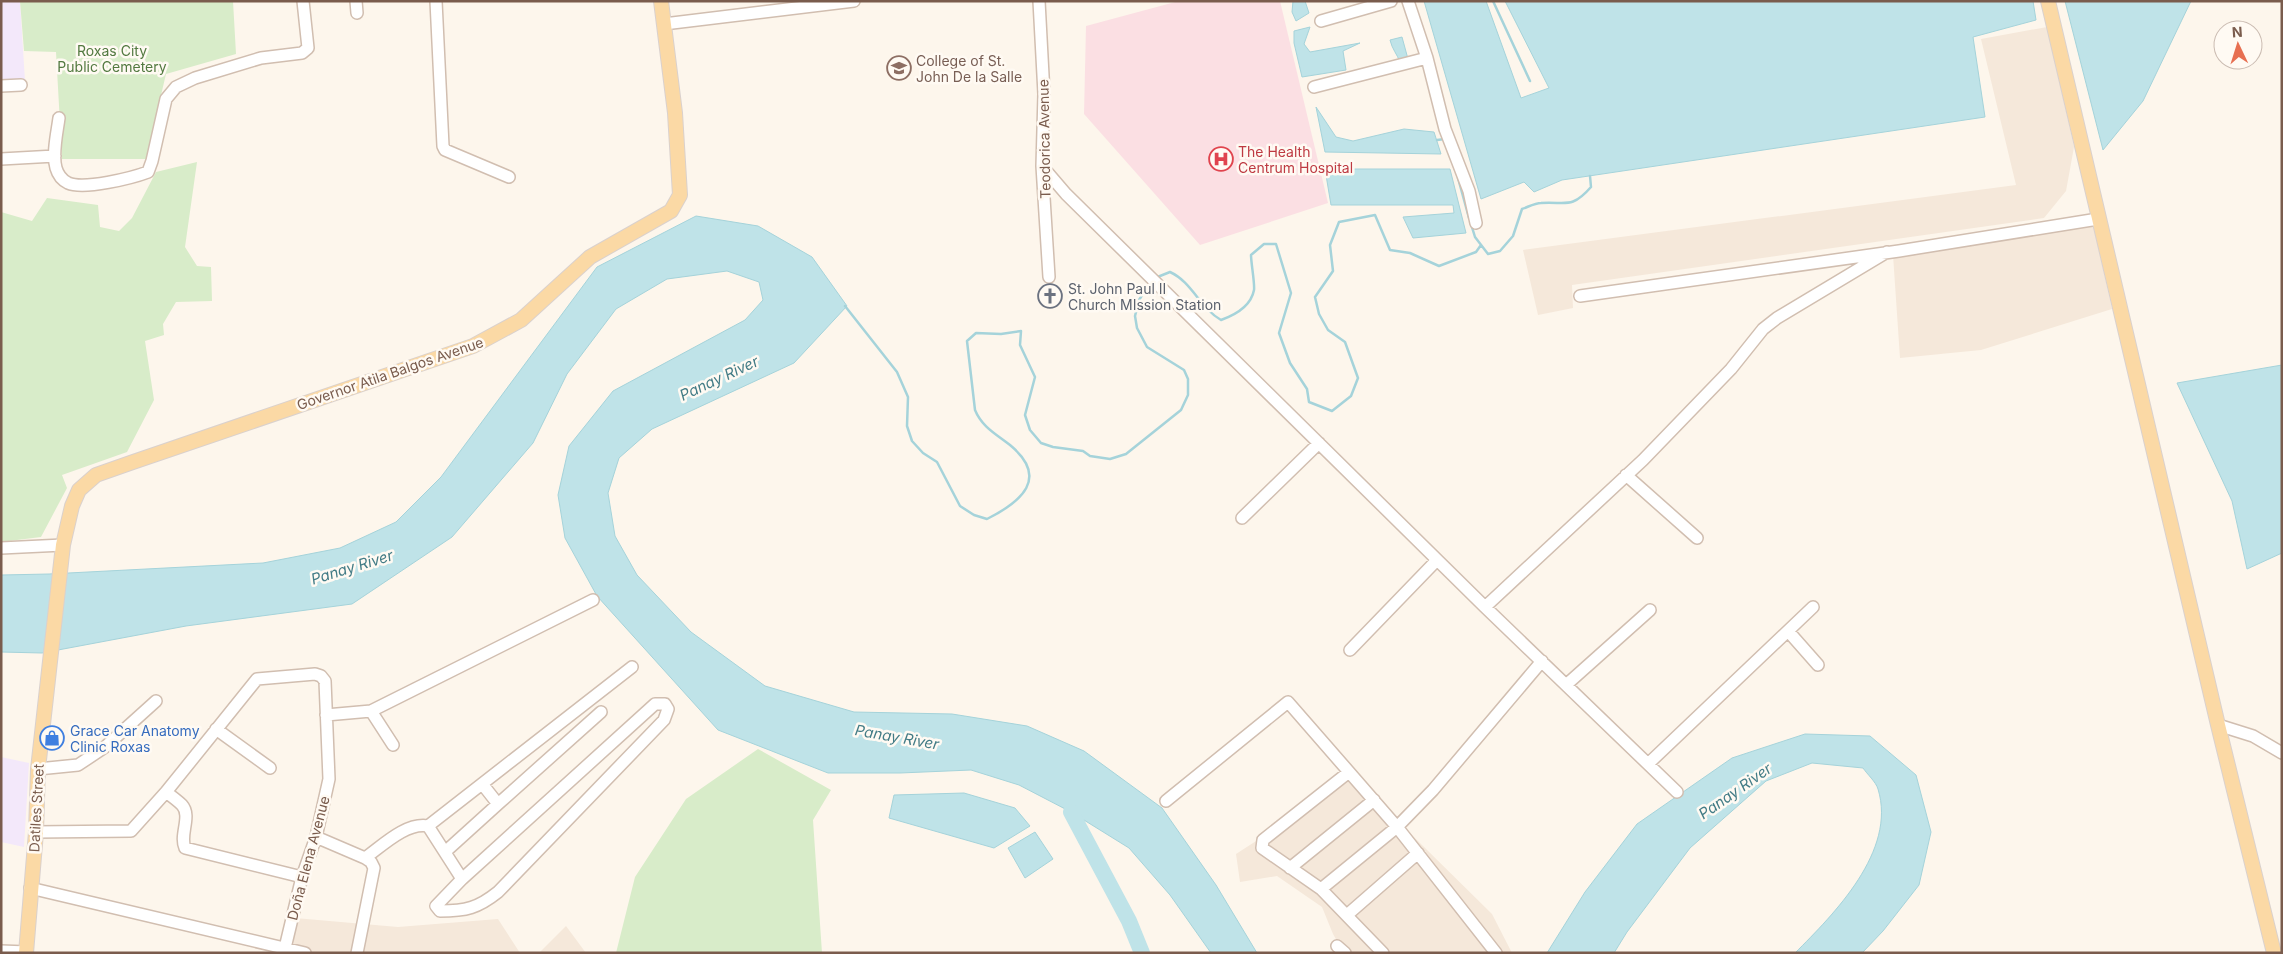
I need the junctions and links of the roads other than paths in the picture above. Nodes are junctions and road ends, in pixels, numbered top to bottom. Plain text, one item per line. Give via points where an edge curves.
1 (303, 1) edge
2 (436, 1) edge
3 (661, 1) edge
4 (854, 1) edge
5 (1039, 1) edge
6 (1391, 1) edge
7 (1408, 1) edge
8 (2048, 1) edge
9 (1321, 21) dead end
10 (664, 24) junction
11 (1427, 58) junction
12 (21, 85) dead end
13 (1, 86) edge
14 (1314, 87) dead end
15 (58, 118) dead end
16 (55, 156) junction
17 (1, 159) edge
18 (1042, 166) junction
19 (509, 177) dead end
20 (2098, 219) junction
21 (1476, 223) dead end
22 (1887, 252) junction
23 (1049, 277) dead end
24 (1580, 296) dead end
25 (1318, 443) junction
26 (1626, 475) junction
27 (1242, 518) dead end
28 (1697, 538) dead end
29 (63, 545) junction
30 (1, 548) edge
31 (1437, 560) junction
32 (593, 600) dead end
33 (1485, 607) junction
34 (1813, 608) dead end
35 (1650, 610) dead end
36 (1788, 631) junction
37 (1350, 650) dead end
38 (1542, 661) junction
39 (1818, 665) dead end
40 (632, 667) dead end
41 (1566, 685) junction
42 (156, 701) dead end
43 (371, 711) junction
44 (601, 712) dead end
45 (326, 715) junction
46 (2218, 725) junction
47 (557, 727) junction
48 (216, 729) junction
49 (568, 741) junction
50 (393, 745) dead end
51 (2282, 753) edge
52 (1649, 763) junction
53 (270, 768) dead end
54 (38, 769) junction
55 (1349, 772) junction
56 (482, 785) junction
57 (166, 792) junction
58 (1677, 792) dead end
59 (1374, 800) junction
60 (1166, 801) dead end
61 (498, 804) junction
62 (428, 826) junction
63 (1398, 826) junction
64 (36, 832) junction
65 (316, 837) junction
66 (445, 852) junction
67 (1418, 853) junction
68 (365, 858) junction
69 (1290, 868) junction
70 (302, 877) junction
71 (462, 879) junction
72 (30, 888) junction
73 (1321, 889) junction
74 (1347, 915) junction
75 (285, 948) junction
76 (1, 951) edge
77 (26, 952) edge
78 (305, 953) edge
79 (357, 953) edge
80 (1383, 953) edge
81 (1496, 953) edge
82 (2274, 953) edge

1 - 16 street via 308,48 302,53 261,58 194,78 176,87 166,99 148,172 134,178 82,185 69,183 60,177
2 - 19 street via 443,146 445,150
3 - 10 main road, Governor Atila Balgos Avenue
4 - 10 street
5 - 18 street, Teodorica Avenue via 1044,94
6 - 9 street
7 - 11 street
8 - 20 main road
10 - 29 main road, Governor Atila Balgos Avenue via 680,178 680,195 670,211 590,257 521,320 473,346 96,476 79,490
11 - 14 street
11 - 21 street via 1445,129 1469,191
12 - 13 street
15 - 16 street
16 - 17 street
18 - 23 street, Teodorica Avenue
18 - 25 street via 1066,194
20 - 22 street
20 - 46 main road
22 - 24 street
22 - 26 street via 1763,329 1731,369
25 - 27 street
25 - 31 street
26 - 28 street
26 - 33 street
29 - 30 street
29 - 54 main road, Datiles Street
31 - 33 street
31 - 37 street
32 - 43 street
33 - 38 street
34 - 36 street
35 - 41 street
36 - 39 street
36 - 52 street
38 - 41 street
38 - 63 street via 1433,790
40 - 47 street
41 - 52 street
42 - 54 street via 104,747 78,765
43 - 45 street
43 - 50 street
44 - 49 street
45 - 48 street, Doña Elena Avenue via 321,676 257,679
45 - 65 street, Doña Elena Avenue via 329,779
46 - 51 street via 2252,736
46 - 82 main road
47 - 49 street
47 - 56 street
48 - 53 street
48 - 57 street, Doña Elena Avenue
49 - 61 street
52 - 58 street
54 - 64 main road, Datiles Street
55 - 59 street
55 - 60 street via 1288,702
55 - 69 street via 1264,840 1262,848
56 - 61 street
56 - 62 street
57 - 64 street, Doña Elena Avenue via 131,831
57 - 70 street via 185,811 182,842 185,848
59 - 63 street
59 - 69 street
61 - 66 street
62 - 66 street
62 - 68 street via 408,829
63 - 67 street
63 - 73 street
64 - 72 main road, Datiles Street
65 - 68 street
65 - 70 street, Doña Elena Avenue
66 - 71 street
67 - 74 street
67 - 81 street
68 - 79 street via 374,868
69 - 73 street
70 - 75 street, Doña Elena Avenue
71 - 71 street via 436,906 440,911 472,908 498,892 664,720 668,708 665,704 655,704
72 - 75 street
72 - 77 main road, Datiles Street
73 - 74 street
74 - 80 street
75 - 78 street
76 - 77 street

